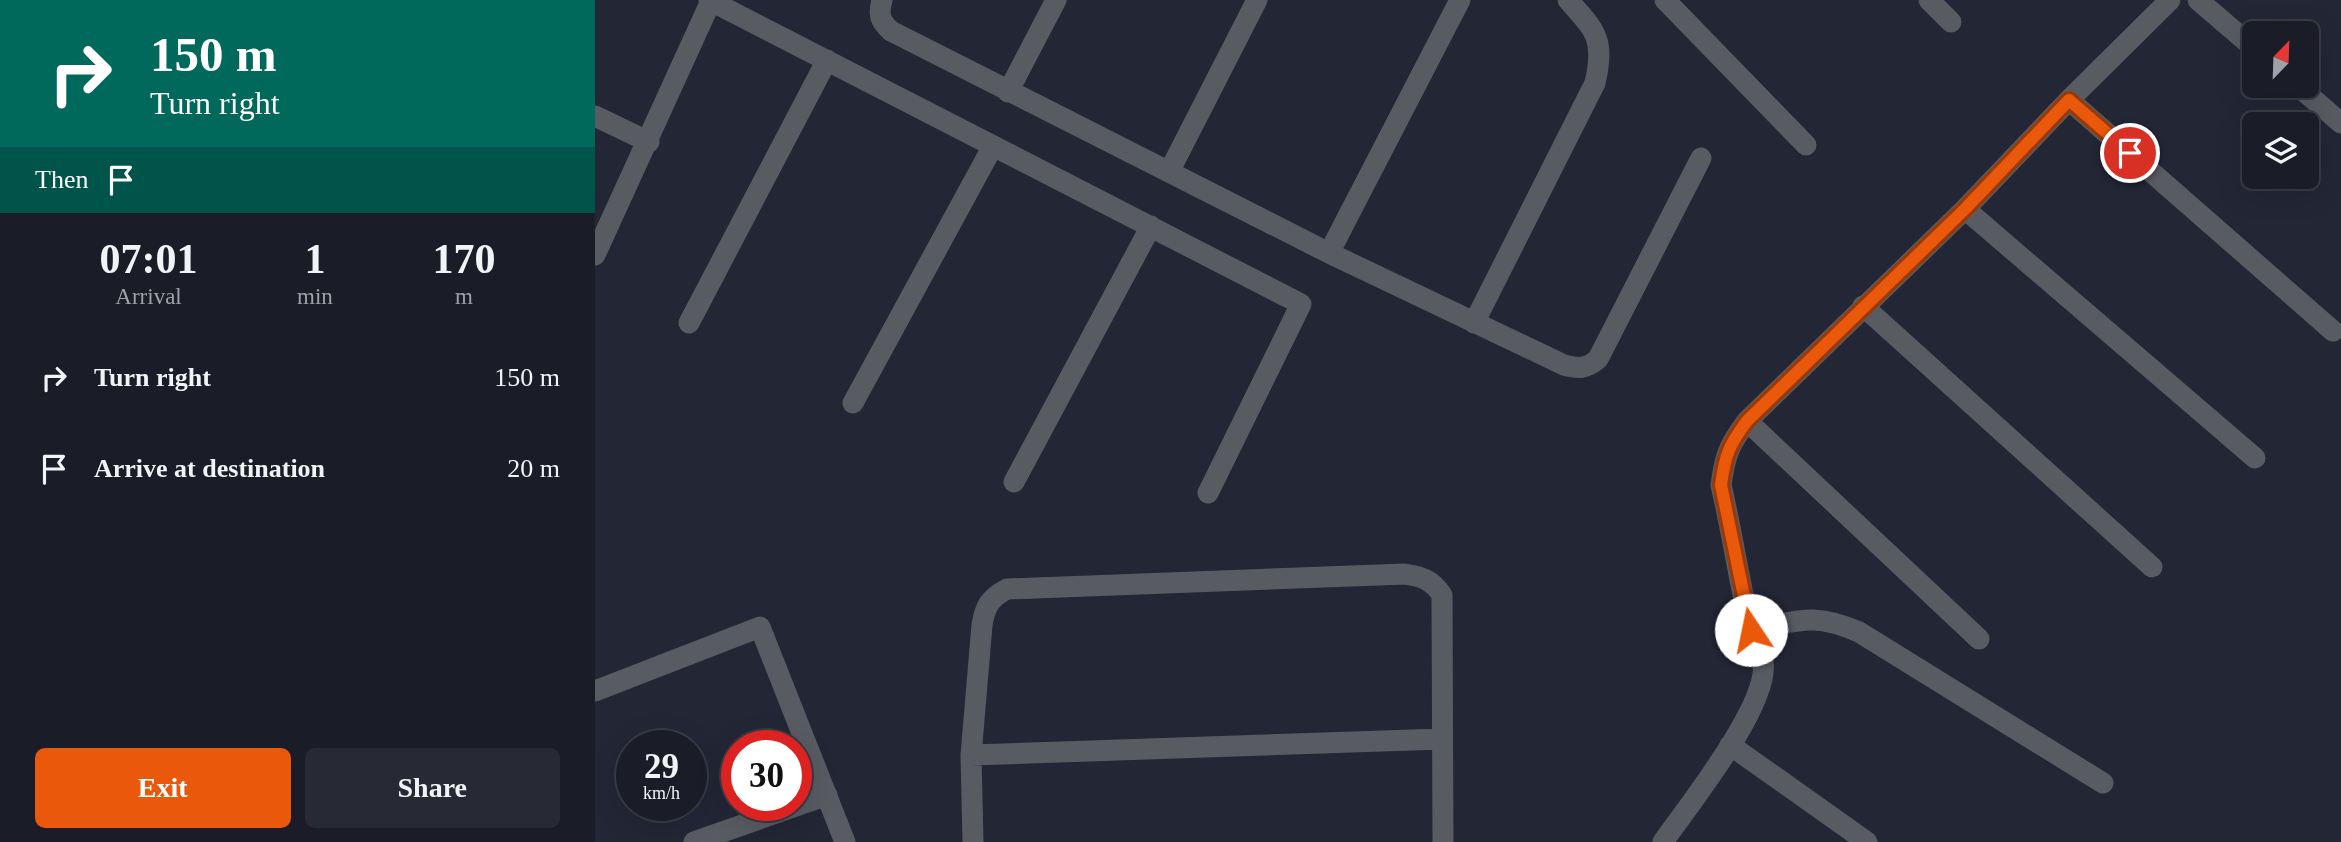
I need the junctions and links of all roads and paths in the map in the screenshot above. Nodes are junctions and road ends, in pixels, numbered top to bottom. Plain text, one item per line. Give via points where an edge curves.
1 (882, 0) edge
2 (1056, 0) edge
3 (1257, 0) edge
4 (1460, 0) edge
5 (1567, 0) edge
6 (1665, 0) edge
7 (1929, 0) edge
8 (2170, 0) edge
9 (2198, 0) edge
10 (710, 1) edge
11 (1951, 22) dead end
12 (2242, 38) edge
13 (827, 60) junction
14 (1008, 92) junction
15 (2312, 98) edge
16 (2069, 100) junction
17 (595, 116) edge
18 (2341, 122) edge
19 (649, 142) junction
20 (1806, 145) dead end
21 (993, 146) junction
22 (1701, 158) dead end
23 (1169, 172) junction
24 (1965, 209) junction
25 (1151, 226) junction
26 (1329, 253) junction
27 (595, 255) edge
28 (1863, 306) junction
29 (689, 323) dead end
30 (1474, 323) junction
31 (2333, 331) dead end
32 (853, 403) dead end
33 (1747, 421) junction
34 (2255, 458) dead end
35 (1014, 482) dead end
36 (1208, 493) dead end
37 (2152, 567) dead end
38 (1751, 630) junction
39 (1979, 639) dead end
40 (595, 691) edge
41 (1442, 739) junction
42 (1730, 744) junction
43 (971, 755) junction
44 (2103, 783) dead end
45 (827, 794) junction
46 (694, 842) edge
47 (845, 842) edge
48 (973, 842) edge
49 (1443, 842) edge
50 (1663, 842) edge
51 (1867, 842) edge

1 - 14 street via 881,22 891,32
2 - 14 street
3 - 23 street
4 - 26 street
5 - 30 street via 1590,25 1599,43 1595,83
6 - 20 street
7 - 11 street
8 - 16 street
9 - 12 street
10 - 13 street
10 - 19 street
13 - 21 street
13 - 29 street
14 - 23 street
15 - 18 street
16 - 24 street
16 - 31 street
17 - 19 street
19 - 27 street
21 - 25 street
21 - 32 street
22 - 30 street via 1598,359 1589,367 1564,365
23 - 26 street
24 - 28 street
24 - 34 street
25 - 35 street
25 - 36 street via 1301,304
26 - 30 street
28 - 33 street
28 - 37 street
33 - 38 street via 1730,445 1721,485
33 - 39 street
38 - 42 street via 1764,663 1760,687
38 - 44 street via 1813,618 1859,632
40 - 45 street via 760,626
41 - 43 street
41 - 43 street via 1442,594 1433,582 1405,574 1007,589 992,597 984,609
41 - 49 street
42 - 50 street
42 - 51 street
43 - 48 street
45 - 46 street
45 - 47 street

